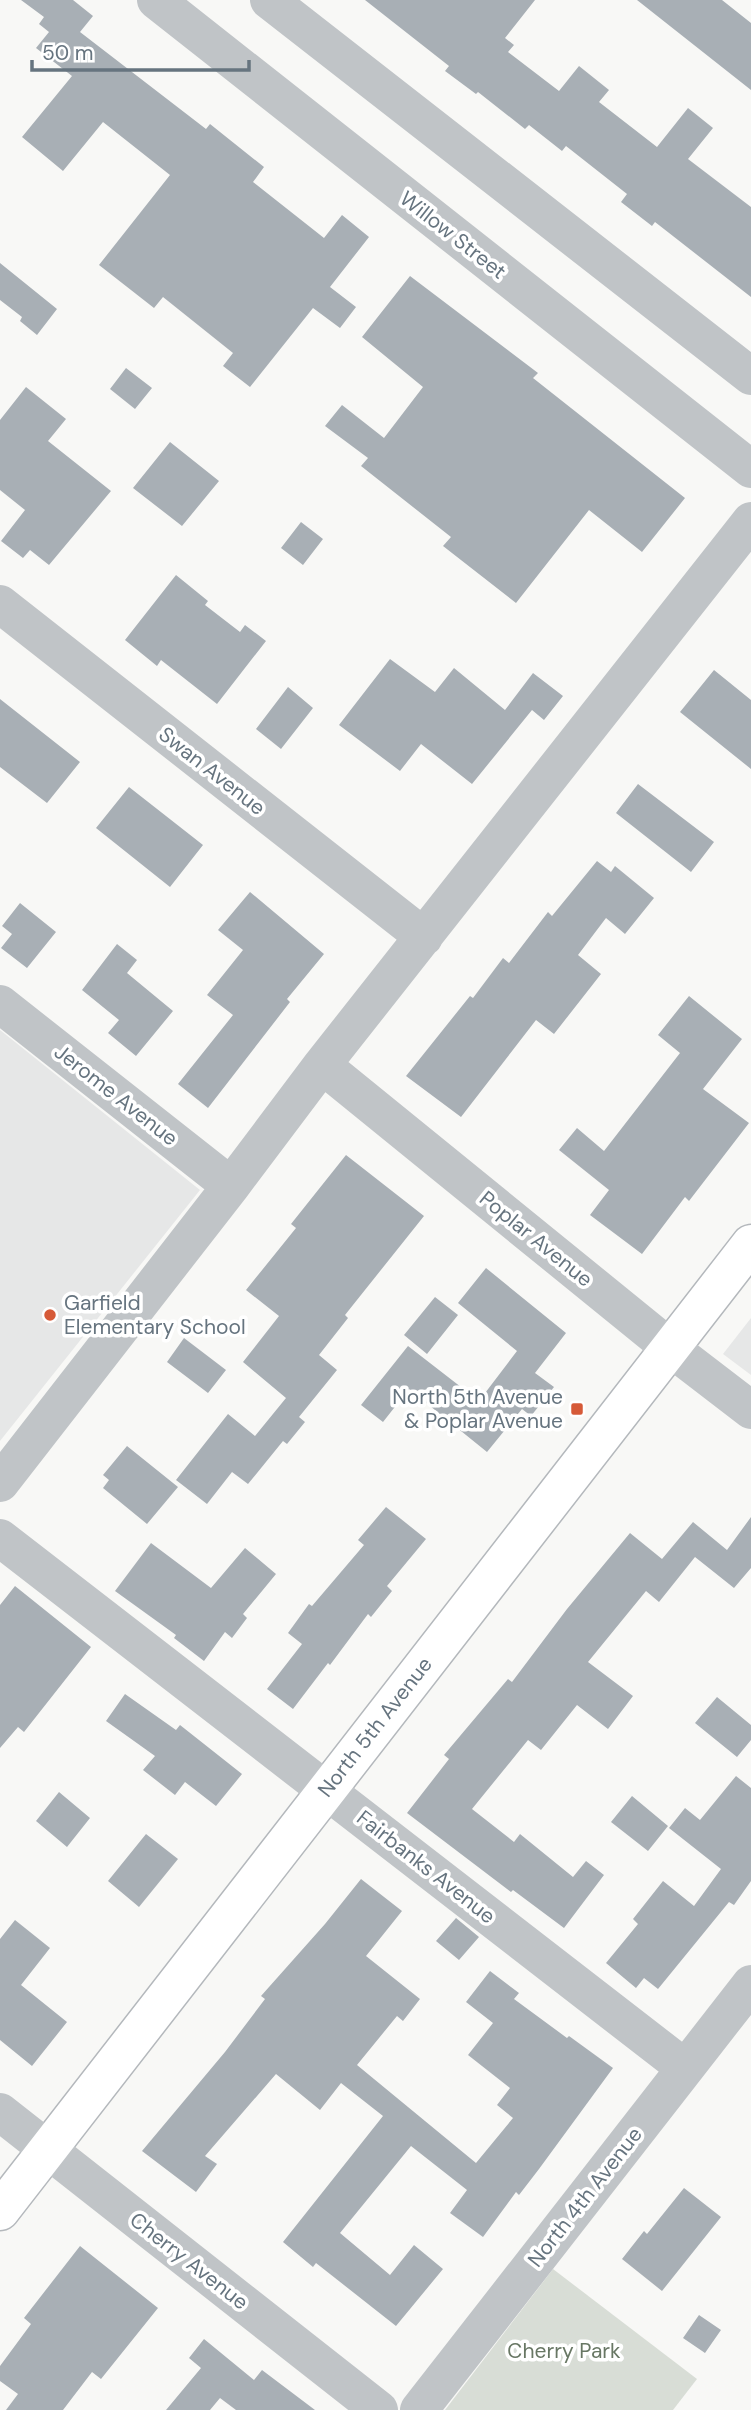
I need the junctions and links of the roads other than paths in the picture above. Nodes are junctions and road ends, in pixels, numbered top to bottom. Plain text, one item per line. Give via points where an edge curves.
1 (156, 0) edge
2 (269, 0) edge
3 (751, 376) edge
4 (751, 469) edge
5 (751, 522) edge
6 (0, 604) edge
7 (424, 937) junction
8 (0, 1004) edge
9 (322, 1065) junction
10 (231, 1186) junction
11 (751, 1244) edge
12 (669, 1347) junction
13 (751, 1410) edge
14 (0, 1483) edge
15 (0, 1538) edge
16 (327, 1790) junction
17 (751, 1984) edge
18 (685, 2068) junction
19 (0, 2112) edge
20 (48, 2150) junction
21 (0, 2211) edge
22 (379, 2410) edge
23 (419, 2410) edge

1 - 4 street, Willow Street
2 - 3 street
5 - 7 street
6 - 7 street, Swan Avenue
7 - 9 street
8 - 10 street, Jerome Avenue
9 - 10 street
9 - 12 street, Poplar Avenue
10 - 14 street
11 - 12 main road, North 5th Avenue
12 - 13 street, Poplar Avenue
12 - 16 main road, North 5th Avenue
15 - 16 street, Fairbanks Avenue
16 - 18 street, Fairbanks Avenue
16 - 20 main road, North 5th Avenue
17 - 18 street, North 4th Avenue
18 - 23 street, North 4th Avenue
19 - 20 street, Cherry Avenue
20 - 21 main road, North 5th Avenue
20 - 22 street, Cherry Avenue

